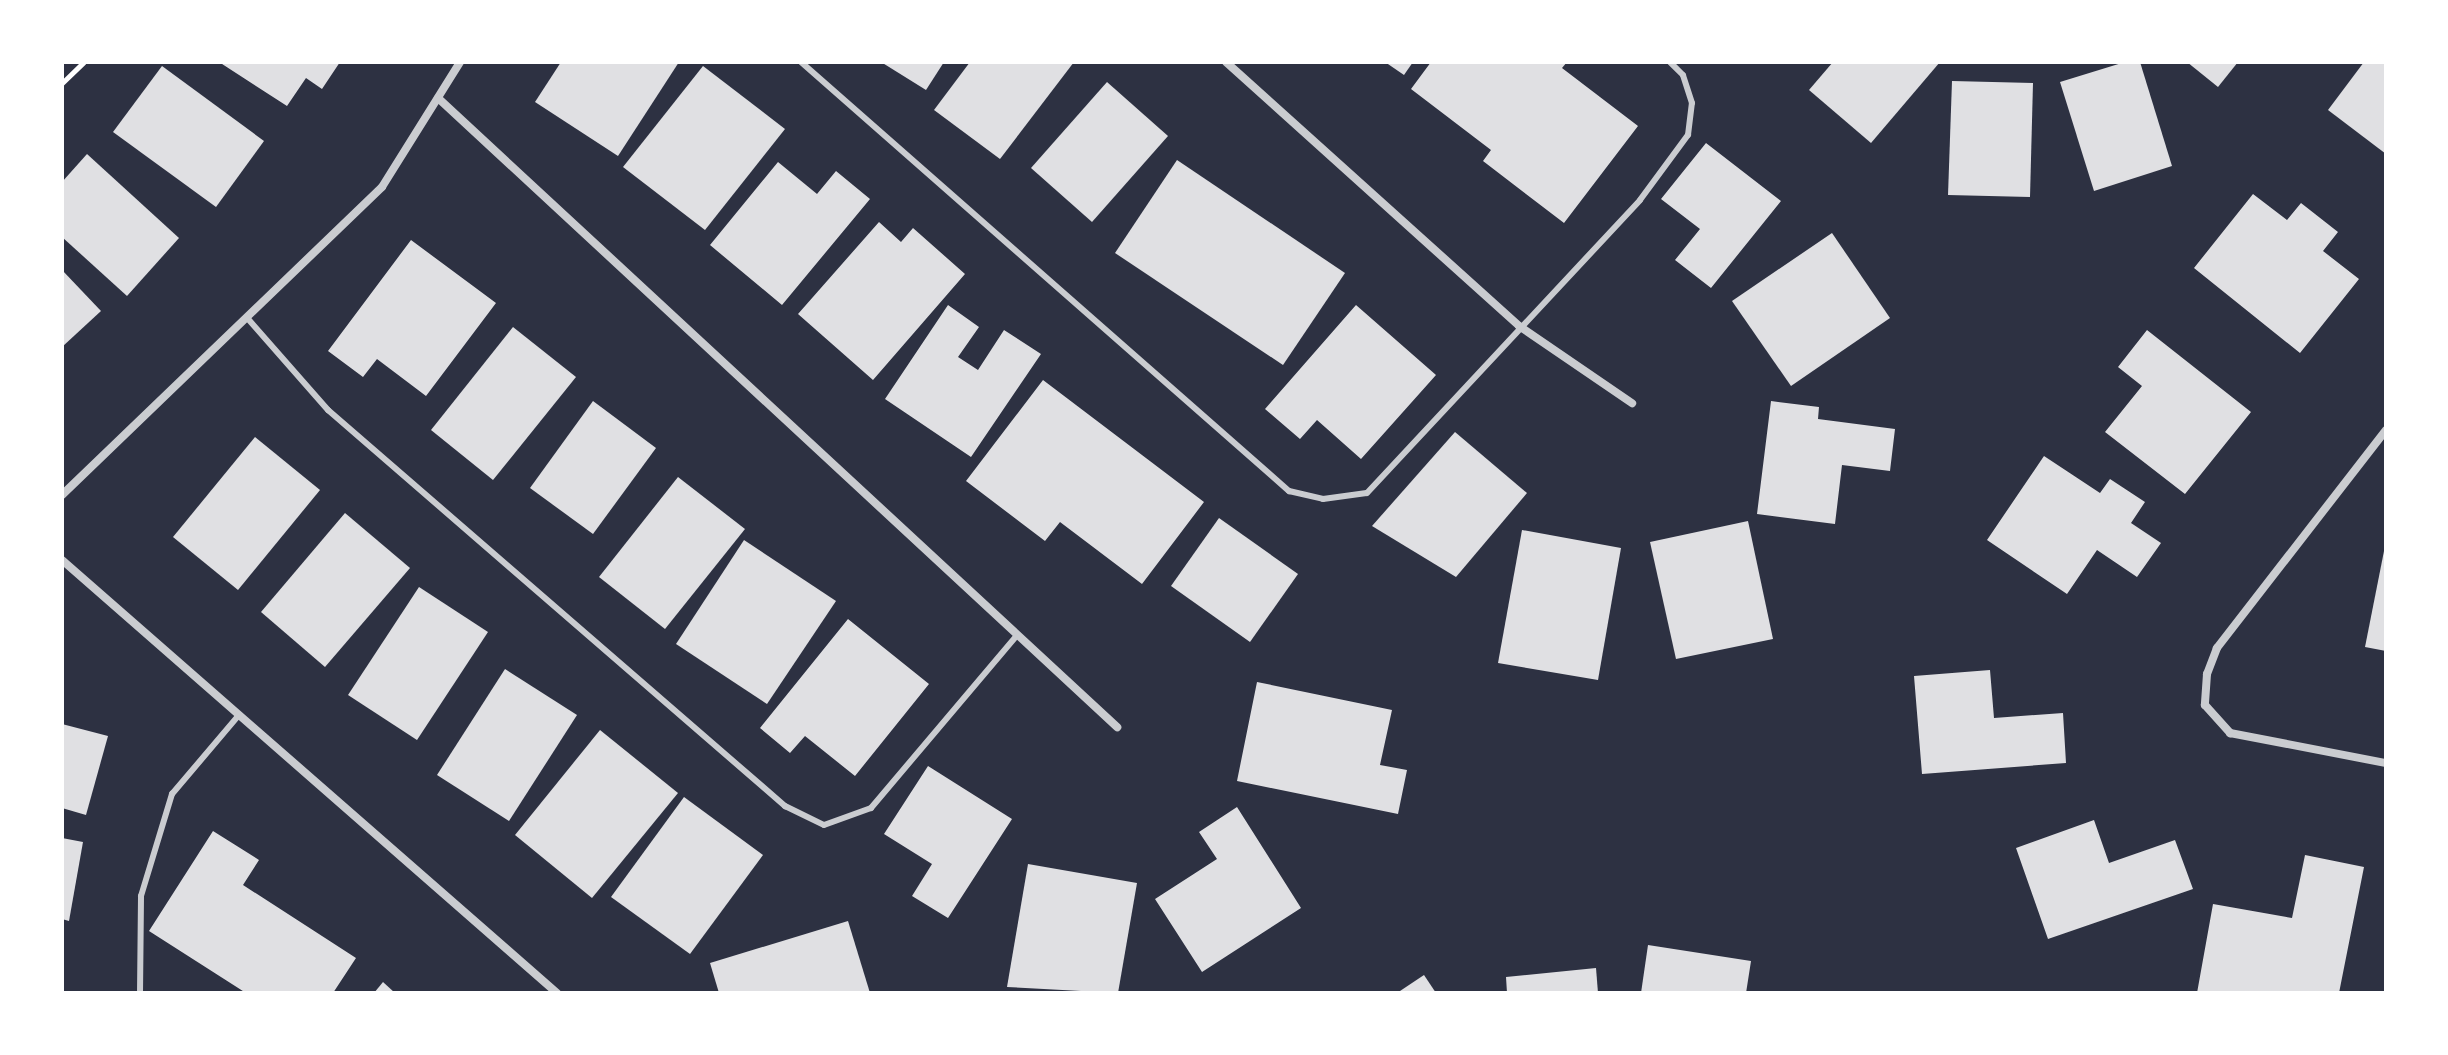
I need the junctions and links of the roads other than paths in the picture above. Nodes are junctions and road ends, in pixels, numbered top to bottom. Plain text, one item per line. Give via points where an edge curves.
1 (460, 62) edge
2 (801, 62) edge
3 (1226, 62) edge
4 (1670, 62) edge
5 (438, 98) junction
6 (249, 320) junction
7 (1519, 326) junction
8 (1632, 403) dead end
9 (2386, 430) edge
10 (62, 495) edge
11 (62, 560) edge
12 (1017, 635) junction
13 (239, 715) junction
14 (1117, 727) dead end
15 (2386, 763) edge
16 (140, 993) edge
17 (557, 993) edge

1 - 5 street
2 - 7 lane via 1289,491 1323,499 1367,493
3 - 7 street
4 - 7 lane via 1683,75 1692,103 1688,135 1640,200
5 - 6 street via 382,187
5 - 12 street
6 - 10 street
6 - 12 lane via 328,410 785,806 824,825 871,808
7 - 8 street
9 - 15 street via 2217,648 2207,674 2205,705 2230,733
11 - 13 street
12 - 14 street
13 - 16 lane via 172,794 141,896
13 - 17 street

